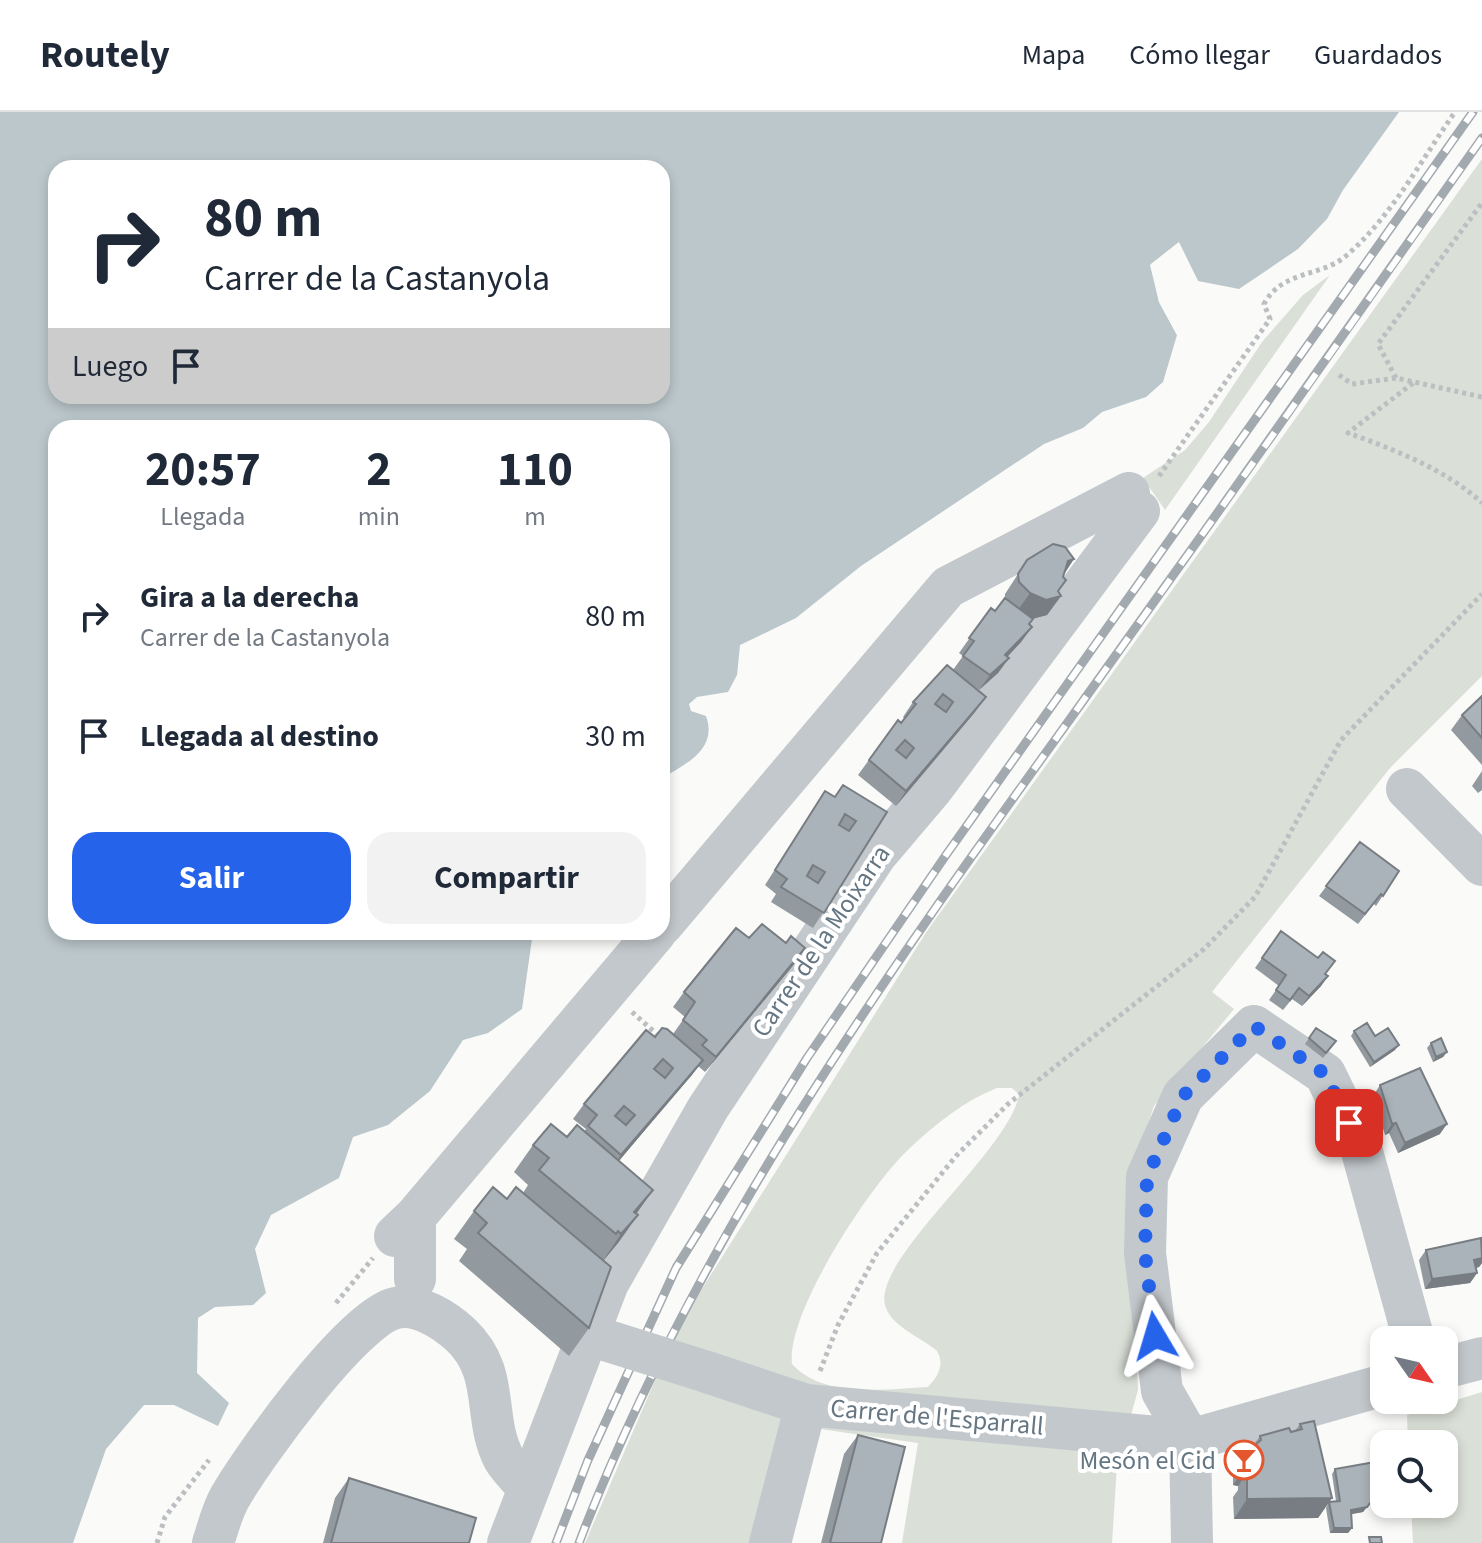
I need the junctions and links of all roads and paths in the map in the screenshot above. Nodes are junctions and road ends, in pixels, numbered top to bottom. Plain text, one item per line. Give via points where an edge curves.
1 (1455, 112) edge
2 (1482, 203) edge
3 (1339, 375) dead end
4 (1396, 378) junction
5 (1413, 383) junction
6 (1482, 397) edge
7 (1134, 502) junction
8 (1482, 503) edge
9 (1482, 594) edge
10 (1407, 789) dead end
11 (1482, 865) edge
12 (670, 916) edge
13 (649, 940) edge
14 (607, 990) junction
15 (662, 1038) edge
16 (415, 1279) dead end
17 (1410, 1326) edge
18 (597, 1337) junction
19 (1482, 1358) edge
20 (1458, 1364) edge
21 (1370, 1389) edge
22 (806, 1405) junction
23 (1190, 1440) junction
24 (527, 1487) junction
25 (213, 1543) edge
26 (508, 1543) edge
27 (770, 1543) edge
28 (1192, 1543) edge

1 - 7 path via 1384,214 1345,257 1273,288 1264,304 1270,319 1154,482
2 - 4 path via 1378,344
3 - 4 path via 1352,384
4 - 5 path
5 - 6 path
5 - 8 path via 1348,433 1466,488
7 - 12 street via 948,587
7 - 18 street, Carrer de la Moixarra via 1070,540 1092,574 932,789 876,855 708,1108 608,1283
9 - 22 path via 1341,740 1255,897 1204,949 1008,1104 956,1156 877,1253 838,1325
10 - 11 street
13 - 14 street
14 - 15 path
14 - 16 street via 405,1226
17 - 23 street via 1361,1148 1325,1074 1254,1026 1183,1096 1147,1177 1145,1253 1162,1391
18 - 22 street, Carrer de l'Esparrall, bridge
18 - 24 street, Carrer de la Moixarra
19 - 20 street
21 - 23 street, Carrer de l'Esparrall
22 - 23 street, Carrer de l'Esparrall
22 - 27 street
23 - 28 street
24 - 25 street via 504,1458 488,1377 477,1354 461,1334 434,1316 414,1307 396,1308 373,1317 325,1366 229,1499
24 - 26 street, Carrer de la Moixarra

